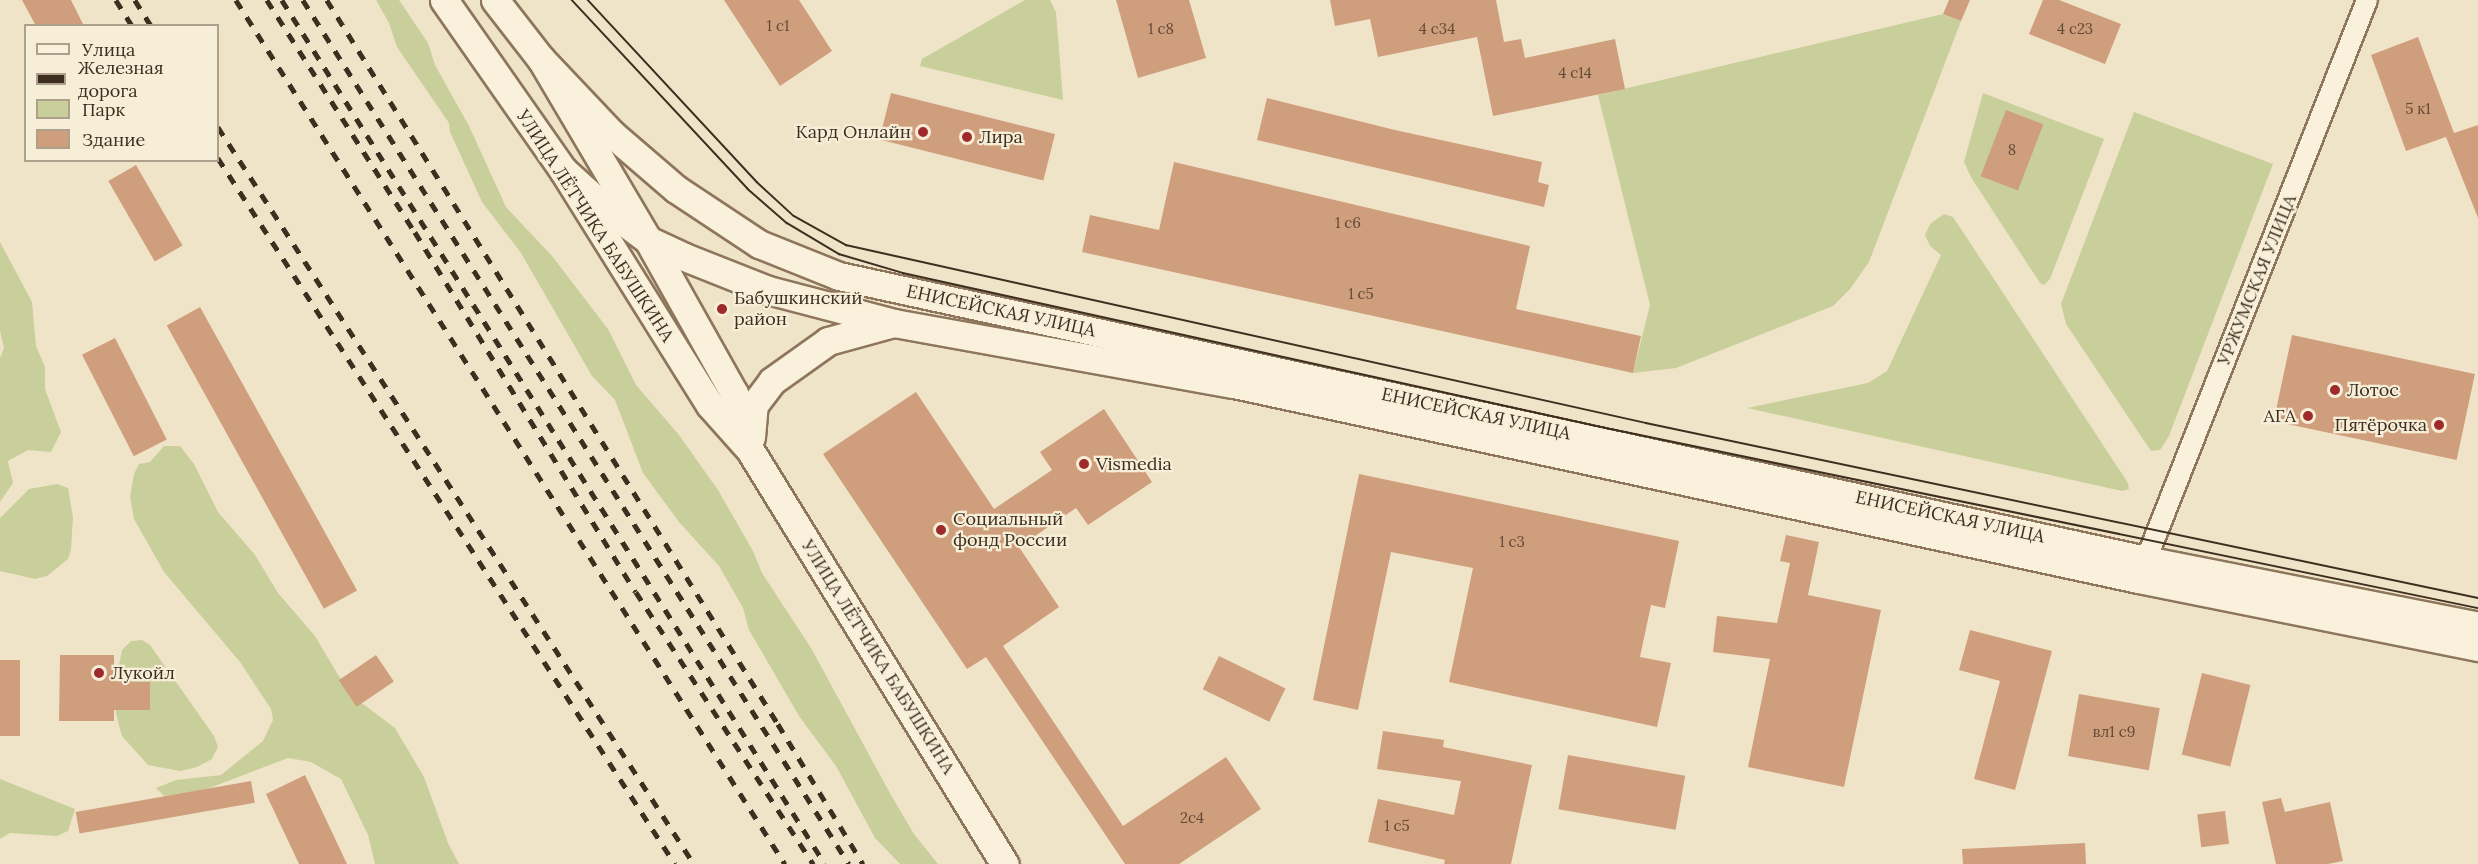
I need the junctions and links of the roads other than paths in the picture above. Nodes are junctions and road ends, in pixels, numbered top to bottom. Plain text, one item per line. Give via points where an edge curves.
1 (444, 0) edge
2 (495, 0) edge
3 (2367, 0) edge
4 (541, 59) junction
5 (563, 170) junction
6 (648, 240) junction
7 (894, 322) junction
8 (750, 450) junction
9 (2146, 560) junction
10 (2478, 626) edge
11 (2478, 647) edge
12 (1005, 864) edge

1 - 5 main road, УЛИЦА ЛЁТЧИКА БАБУШКИНА
2 - 4 main road, УЛИЦА ЛЁТЧИКА БАБУШКИНА
3 - 9 street, УРЖУМСКАЯ УЛИЦА
4 - 6 main road, УЛИЦА ЛЁТЧИКА БАБУШКИНА
4 - 9 main road, ЕНИСЕЙСКАЯ УЛИЦА via 612,134 676,189 759,244 839,276
5 - 6 main road, ЕНИСЕЙСКАЯ УЛИЦА
5 - 8 main road, УЛИЦА ЛЁТЧИКА БАБУШКИНА via 710,405
6 - 7 main road, ЕНИСЕЙСКАЯ УЛИЦА via 734,279
6 - 8 main road, УЛИЦА ЛЁТЧИКА БАБУШКИНА via 734,393
7 - 8 main road via 828,341 772,381 754,405
7 - 11 main road, ЕНИСЕЙСКАЯ УЛИЦА via 1234,384 2138,579
8 - 12 main road, УЛИЦА ЛЁТЧИКА БАБУШКИНА
9 - 10 main road, ЕНИСЕЙСКАЯ УЛИЦА

